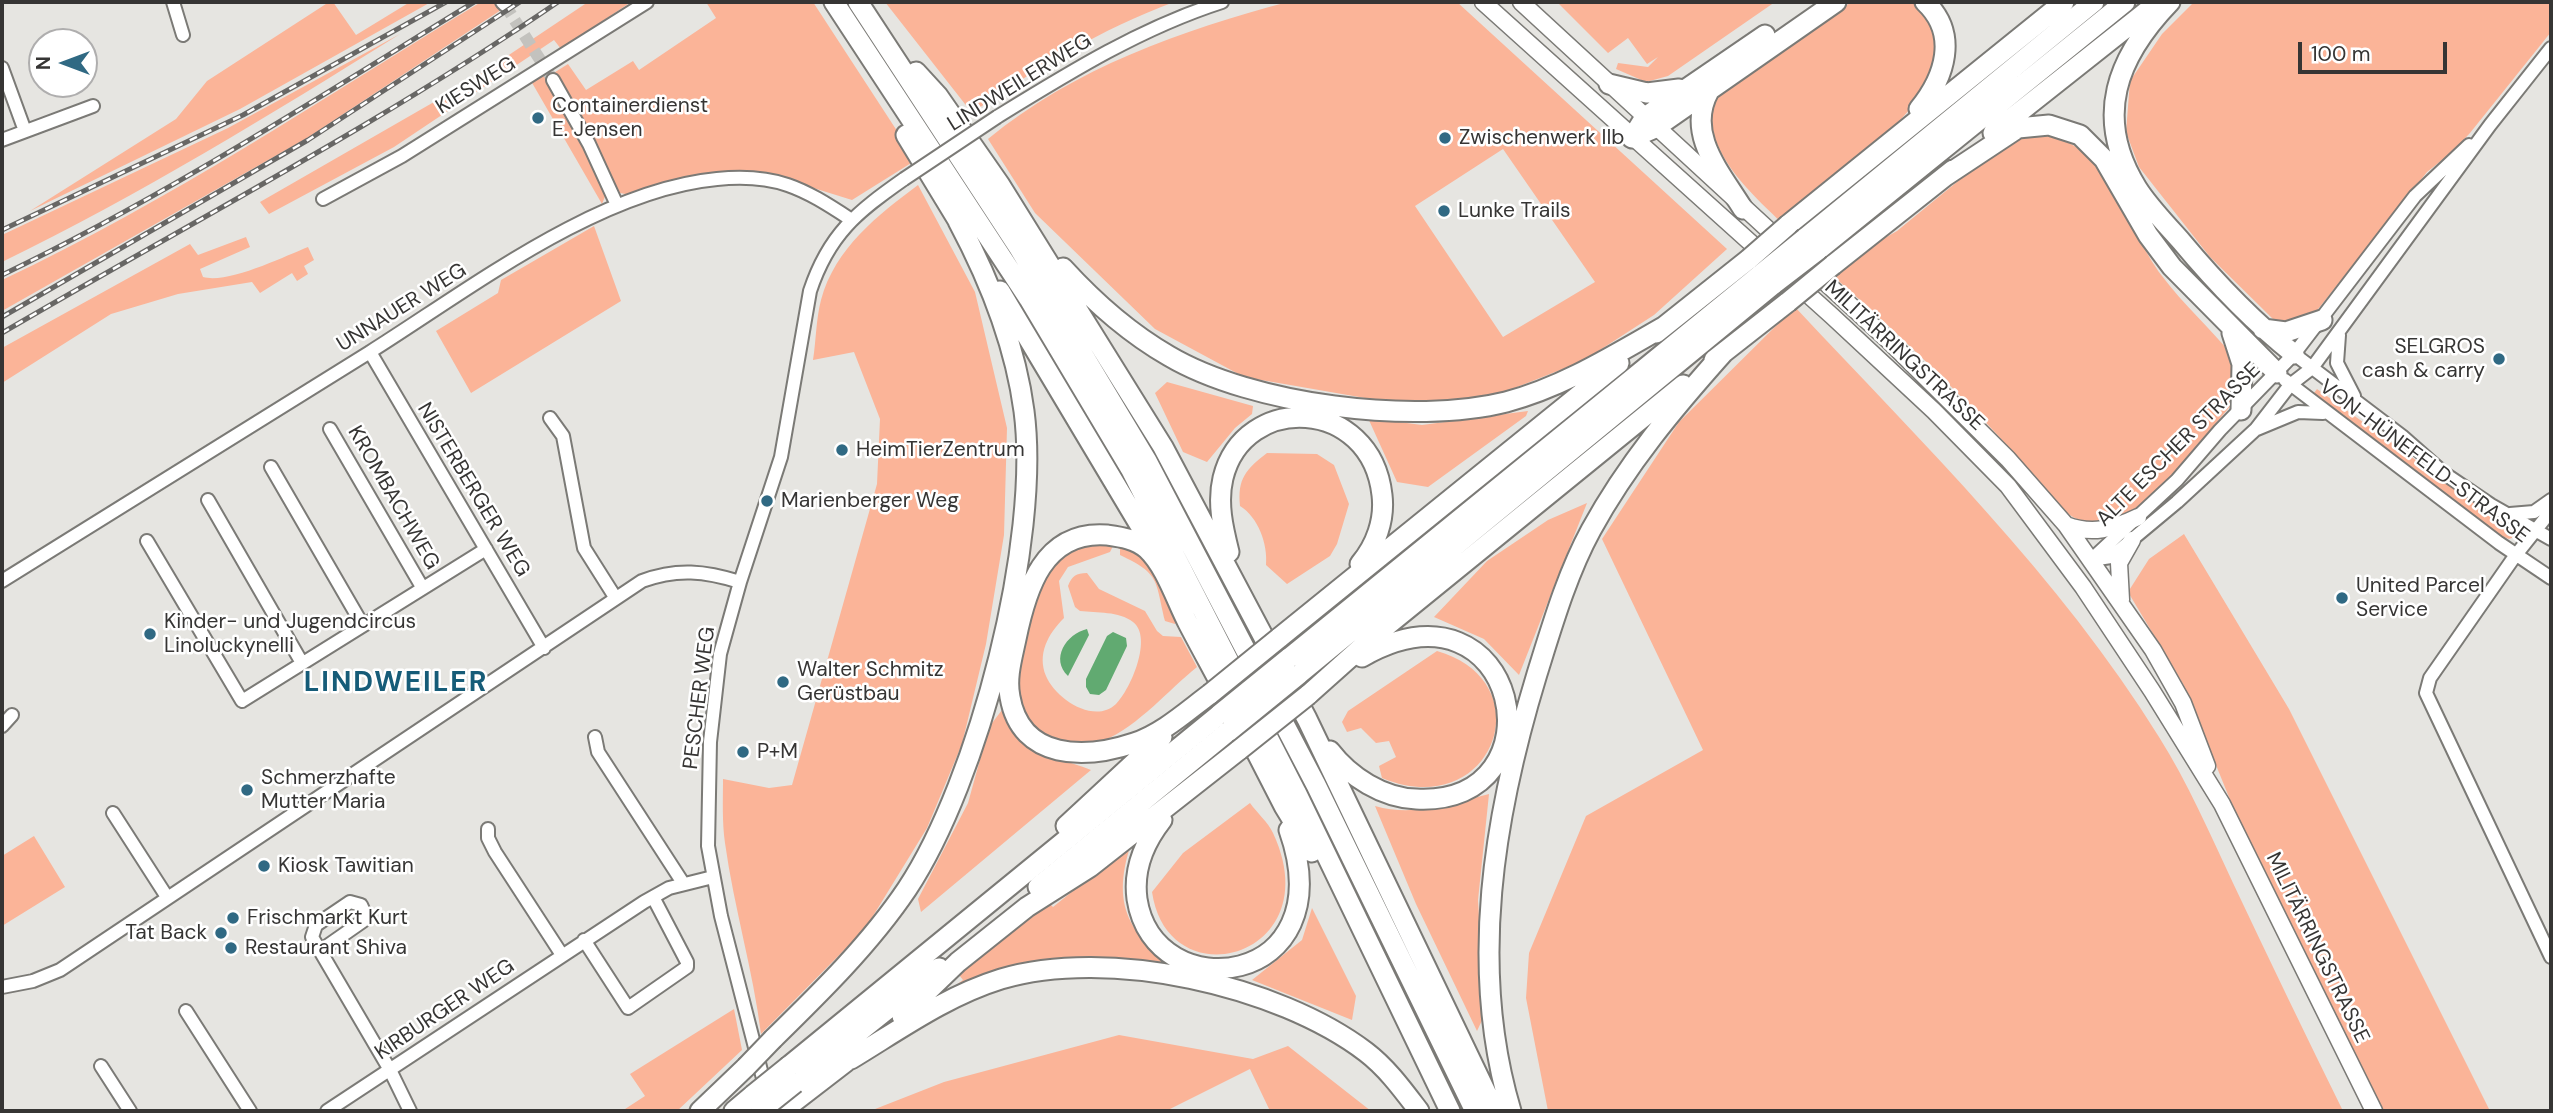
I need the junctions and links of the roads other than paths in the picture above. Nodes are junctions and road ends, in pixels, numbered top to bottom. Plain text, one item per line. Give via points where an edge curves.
1 (173, 2) edge
2 (647, 2) edge
3 (858, 2) edge
4 (1222, 2) edge
5 (1483, 2) edge
6 (1521, 2) edge
7 (1815, 2) edge
8 (1836, 2) edge
9 (1925, 2) edge
10 (2064, 2) edge
11 (2094, 2) edge
12 (2124, 2) edge
13 (2158, 2) edge
14 (2170, 2) edge
15 (835, 3) edge
16 (880, 32) junction
17 (183, 35) dead end
18 (2551, 48) edge
19 (2, 68) edge
20 (552, 80) tunnel mouth
21 (1609, 84) junction
22 (2022, 85) junction
23 (1684, 88) junction
24 (1710, 90) junction
25 (93, 106) dead end
26 (1650, 123) junction
27 (2490, 125) junction
28 (25, 131) junction
29 (1899, 135) junction
30 (1632, 138) junction
31 (2, 140) edge
32 (1944, 177) junction
33 (323, 199) dead end
34 (617, 205) junction
35 (1742, 209) junction
36 (850, 219) junction
37 (1023, 220) junction
38 (958, 221) junction
39 (1811, 244) junction
40 (1762, 272) junction
41 (2322, 320) junction
42 (1665, 326) junction
43 (2341, 328) junction
44 (2230, 329) junction
45 (2263, 329) junction
46 (370, 352) junction
47 (1724, 352) junction
48 (2294, 354) junction
49 (2312, 368) junction
50 (2283, 379) junction
51 (2366, 409) junction
52 (2241, 410) junction
53 (2326, 414) junction
54 (550, 418) dead end
55 (330, 429) dead end
56 (2256, 429) junction
57 (271, 467) dead end
58 (208, 500) dead end
59 (2551, 500) edge
60 (2551, 511) edge
61 (2508, 514) junction
62 (2138, 517) junction
63 (2066, 525) junction
64 (2538, 530) junction
65 (2551, 539) edge
66 (2132, 540) junction
67 (147, 541) dead end
68 (2055, 547) junction
69 (486, 549) junction
70 (2515, 556) junction
71 (2091, 560) junction
72 (2551, 579) edge
73 (1236, 580) junction
74 (2, 581) edge
75 (740, 582) junction
76 (2080, 583) junction
77 (422, 587) junction
78 (615, 597) junction
79 (1326, 601) junction
80 (2121, 602) junction
81 (362, 624) junction
82 (544, 648) junction
83 (302, 663) junction
84 (1213, 668) junction
85 (1336, 671) junction
86 (1210, 694) junction
87 (12, 715) dead end
88 (1307, 719) junction
89 (1224, 722) junction
90 (2, 726) edge
91 (596, 737) dead end
92 (1248, 753) junction
93 (1195, 787) junction
94 (2222, 804) junction
95 (113, 813) dead end
96 (488, 829) dead end
97 (713, 877) junction
98 (683, 883) junction
99 (167, 897) junction
100 (653, 897) junction
101 (988, 903) junction
102 (1359, 926) junction
103 (584, 940) junction
104 (320, 951) dead end
105 (562, 954) junction
106 (2551, 957) edge
107 (2, 987) edge
108 (186, 1011) dead end
109 (850, 1059) junction
110 (101, 1066) dead end
111 (390, 1070) junction
112 (791, 1090) edge
113 (757, 1103) edge
114 (130, 1111) edge
115 (250, 1111) edge
116 (327, 1111) edge
117 (410, 1111) edge
118 (700, 1111) edge
119 (734, 1111) edge
120 (771, 1111) edge
121 (1419, 1111) edge
122 (1450, 1111) edge
123 (1475, 1111) edge
124 (1495, 1111) edge
125 (1511, 1111) edge
126 (2374, 1111) edge

1 - 17 street
2 - 33 street, KIESWEG via 401,156
3 - 16 highway
4 - 36 street, LINDWEILERWEG, bridge via 1144,32 1083,64
5 - 30 main road, MILITÄRRINGSTRASSE
6 - 21 main road, MILITÄRRINGSTRASSE
7 - 23 highway
8 - 24 highway
9 - 29 highway via 1942,27 1946,57 1928,99
10 - 29 highway
11 - 39 highway
12 - 22 highway
13 - 32 highway via 2015,113
14 - 45 highway via 2137,40 2123,65 2114,102 2117,141 2145,200
15 - 38 highway via 854,48
15 - 102 highway via 1029,299 1131,470
16 - 37 highway via 939,96
16 - 123 highway via 1019,248 1147,461 1317,785
18 - 27 street, ALTE ESCHER STRASSE
19 - 28 street
20 - 34 street
21 - 23 highway via 1647,93
21 - 26 main road, MILITÄRRINGSTRASSE
22 - 32 highway
22 - 39 highway
23 - 26 highway
24 - 26 highway
24 - 35 highway via 1699,115 1701,138
25 - 28 street
26 - 30 highway
26 - 35 main road, MILITÄRRINGSTRASSE
27 - 41 street, ALTE ESCHER STRASSE via 2416,196
27 - 43 street, ALTE ESCHER STRASSE
28 - 31 street
29 - 40 highway, bridge via 1788,225
30 - 68 main road, MILITÄRRINGSTRASSE via 1934,411 2008,486
32 - 44 highway via 2018,128 2049,125 2080,135 2104,159 2161,253
32 - 47 highway, bridge
34 - 36 street, UNNAUER WEG via 690,183 747,178 814,194
34 - 46 street, UNNAUER WEG via 576,224
35 - 63 main road, MILITÄRRINGSTRASSE via 1949,399
36 - 75 street, PESCHER WEG via 818,266 810,291 780,457
37 - 42 highway via 1086,293 1169,356 1227,381 1334,405 1424,412 1508,401 1586,371
37 - 73 highway via 1163,447
38 - 84 highway via 1166,569
38 - 118 highway, bridge via 1001,315 1024,410 1027,500 997,658 970,756 944,822 907,888 869,937
39 - 40 highway, bridge
40 - 42 highway
40 - 89 highway, bridge
41 - 45 highway via 2286,332
41 - 48 street, ALTE ESCHER STRASSE
42 - 79 highway
43 - 49 street, ALTE ESCHER STRASSE
43 - 51 street via 2336,344 2339,370
44 - 50 highway
44 - 52 highway via 2242,364
45 - 48 highway
46 - 69 street, NISTERBERGER WEG
46 - 74 street, UNNAUER WEG
47 - 85 highway
47 - 125 highway via 1664,420 1590,533 1551,627 1524,718 1499,816 1490,929 1497,1051
48 - 49 street, VON-HÜNEFELD-STRASSE
48 - 50 street, ALTE ESCHER STRASSE
49 - 50 street, ALTE ESCHER STRASSE
49 - 51 street, VON-HÜNEFELD-STRASSE
50 - 52 street, ALTE ESCHER STRASSE
50 - 53 street, VON-HÜNEFELD-STRASSE
50 - 56 street, ALTE ESCHER STRASSE
51 - 61 street, VON-HÜNEFELD-STRASSE via 2445,474
52 - 62 street, ALTE ESCHER STRASSE
53 - 56 street via 2298,412
53 - 70 street, VON-HÜNEFELD-STRASSE
54 - 78 street via 563,436 584,548
55 - 77 street, KROMBACHWEG
56 - 66 street, ALTE ESCHER STRASSE
57 - 81 street
58 - 83 street
59 - 61 street via 2534,512
60 - 64 street, VON-HÜNEFELD-STRASSE
61 - 64 street, VON-HÜNEFELD-STRASSE
62 - 63 main road via 2095,531
62 - 71 street, ALTE ESCHER STRASSE
63 - 71 main road, MILITÄRRINGSTRASSE
64 - 65 street, VON-HÜNEFELD-STRASSE
64 - 70 street
66 - 71 street, ALTE ESCHER STRASSE via 2111,557
66 - 80 main road via 2119,563
67 - 83 street, KROMBACHWEG via 242,701
68 - 71 main road via 2075,558
68 - 76 main road, MILITÄRRINGSTRASSE
69 - 77 street, KROMBACHWEG
69 - 82 street, NISTERBERGER WEG
70 - 72 street, VON-HÜNEFELD-STRASSE
70 - 106 street via 2430,678 2426,693
71 - 76 main road
71 - 80 main road, MILITÄRRINGSTRASSE
73 - 79 highway via 1220,506 1229,460 1255,431 1275,422 1313,417 1332,421 1376,463 1384,507 1374,545
73 - 88 highway
75 - 78 street via 701,572 675,572 642,581
75 - 97 street, PESCHER WEG via 720,654 710,741 707,824
76 - 94 main road, MILITÄRRINGSTRASSE
77 - 81 street, KROMBACHWEG
78 - 82 street
79 - 86 highway, bridge
80 - 94 main road, MILITÄRRINGSTRASSE via 2183,703
81 - 83 street, KROMBACHWEG
82 - 99 street
84 - 86 highway via 1149,551 1122,537 1102,535 1068,543 1039,568 1024,601 1008,683 1017,720 1029,734 1071,754 1136,743
84 - 92 highway
85 - 88 highway via 1404,638 1457,643 1487,662 1505,693 1509,712 1500,754 1479,782 1462,792 1445,798 1410,799 1375,788 1345,768
85 - 92 highway, bridge
86 - 101 highway
87 - 90 street
88 - 124 highway
89 - 101 highway
89 - 112 highway
91 - 98 street via 598,751
92 - 93 highway
92 - 93 highway via 1296,849 1301,879 1299,904 1290,928 1260,958 1240,967 1215,969 1180,960 1154,937 1139,910 1137,873 1142,852 1166,814
92 - 102 highway
93 - 109 highway via 1090,867 1027,907
94 - 126 main road, MILITÄRRINGSTRASSE
95 - 99 street
96 - 105 street via 495,852
97 - 98 street, KIRBURGER WEG
97 - 120 street, PESCHER WEG
98 - 100 street, KIRBURGER WEG
99 - 107 street via 60,970
100 - 103 street, KIRBURGER WEG
100 - 103 street via 687,967 628,1008
101 - 112 highway
102 - 122 highway
103 - 105 street, KIRBURGER WEG
104 - 111 street
105 - 111 street, KIRBURGER WEG
108 - 115 street
109 - 112 highway
109 - 121 highway via 942,1004 1002,979 1083,968 1156,973 1255,997 1331,1029 1368,1053
110 - 114 street
111 - 116 street, KIRBURGER WEG
111 - 117 street
112 - 113 highway, bridge
113 - 119 highway

